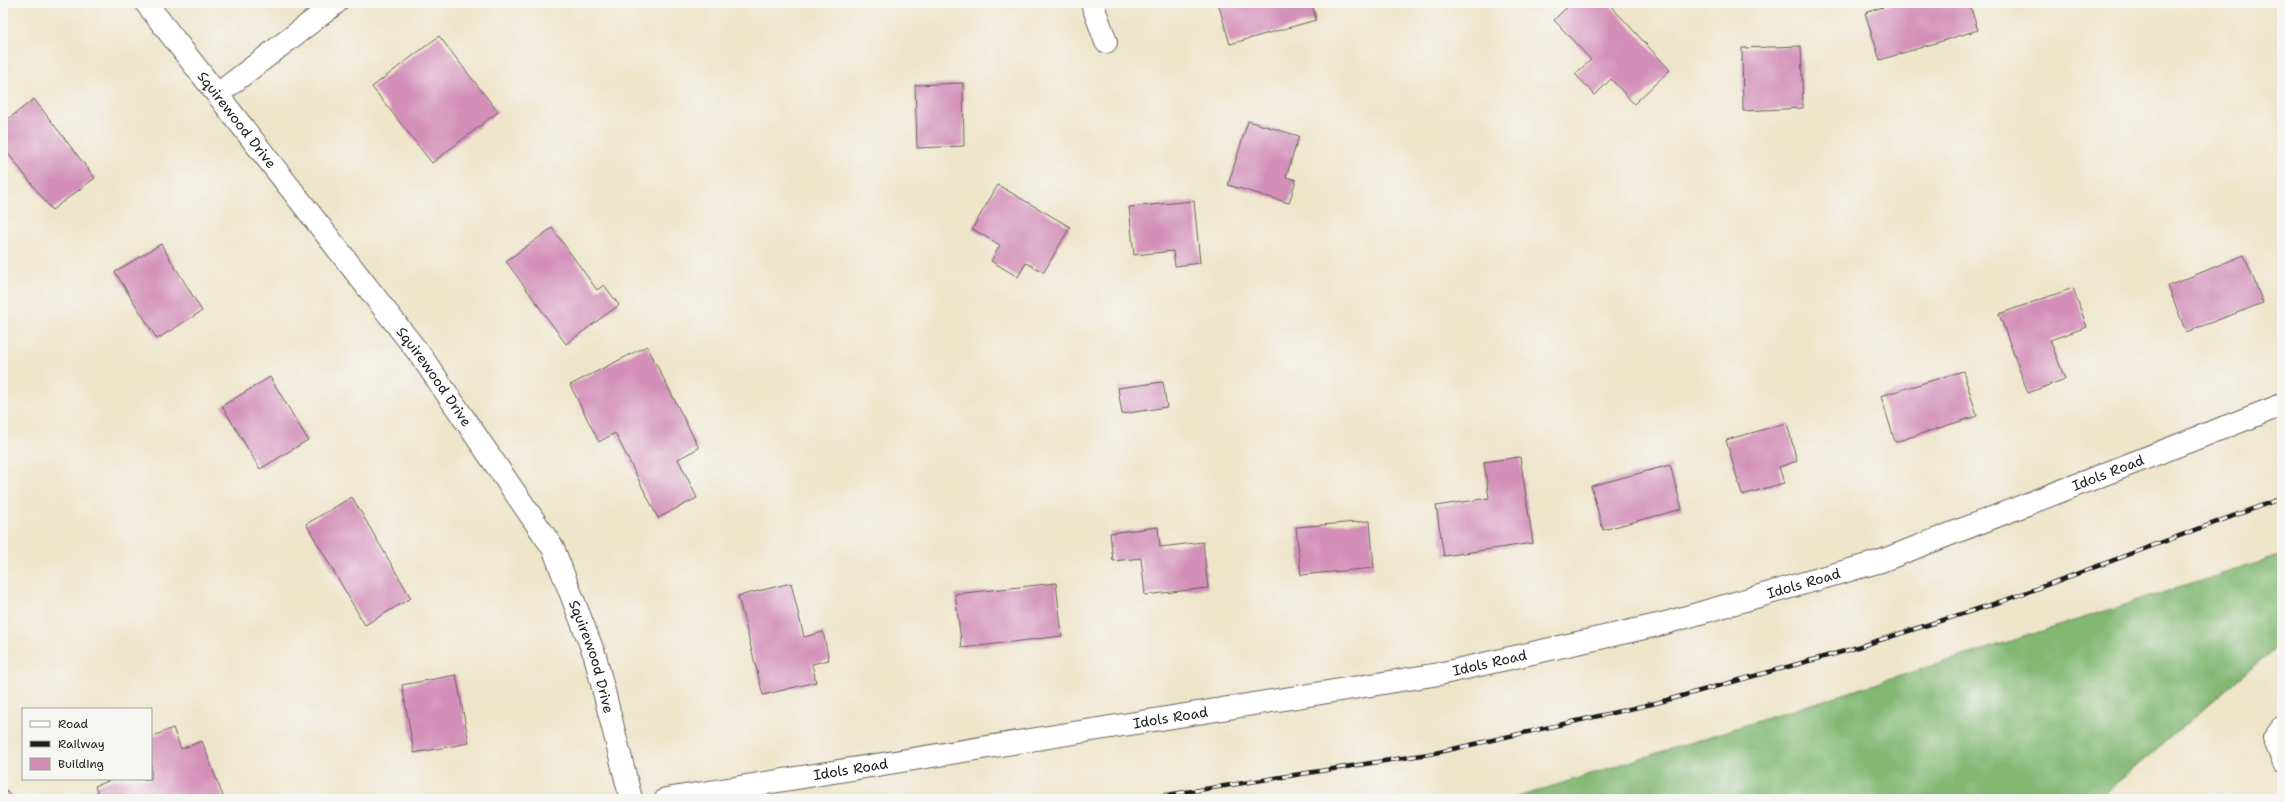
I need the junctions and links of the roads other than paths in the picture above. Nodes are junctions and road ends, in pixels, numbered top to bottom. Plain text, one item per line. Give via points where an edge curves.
1 (146, 3) edge
2 (336, 3) edge
3 (1092, 3) edge
4 (1106, 42) dead end
5 (218, 94) junction
6 (2282, 405) edge
7 (2282, 725) edge
8 (2282, 764) edge
9 (632, 799) edge
10 (666, 799) edge

1 - 5 street, Squirewood Drive
2 - 5 street
3 - 4 street
5 - 9 street, Squirewood Drive via 421,356 553,548 594,656
6 - 10 street, Idols Road via 1881,561 1662,624 1438,674
7 - 8 lane via 2272,738

